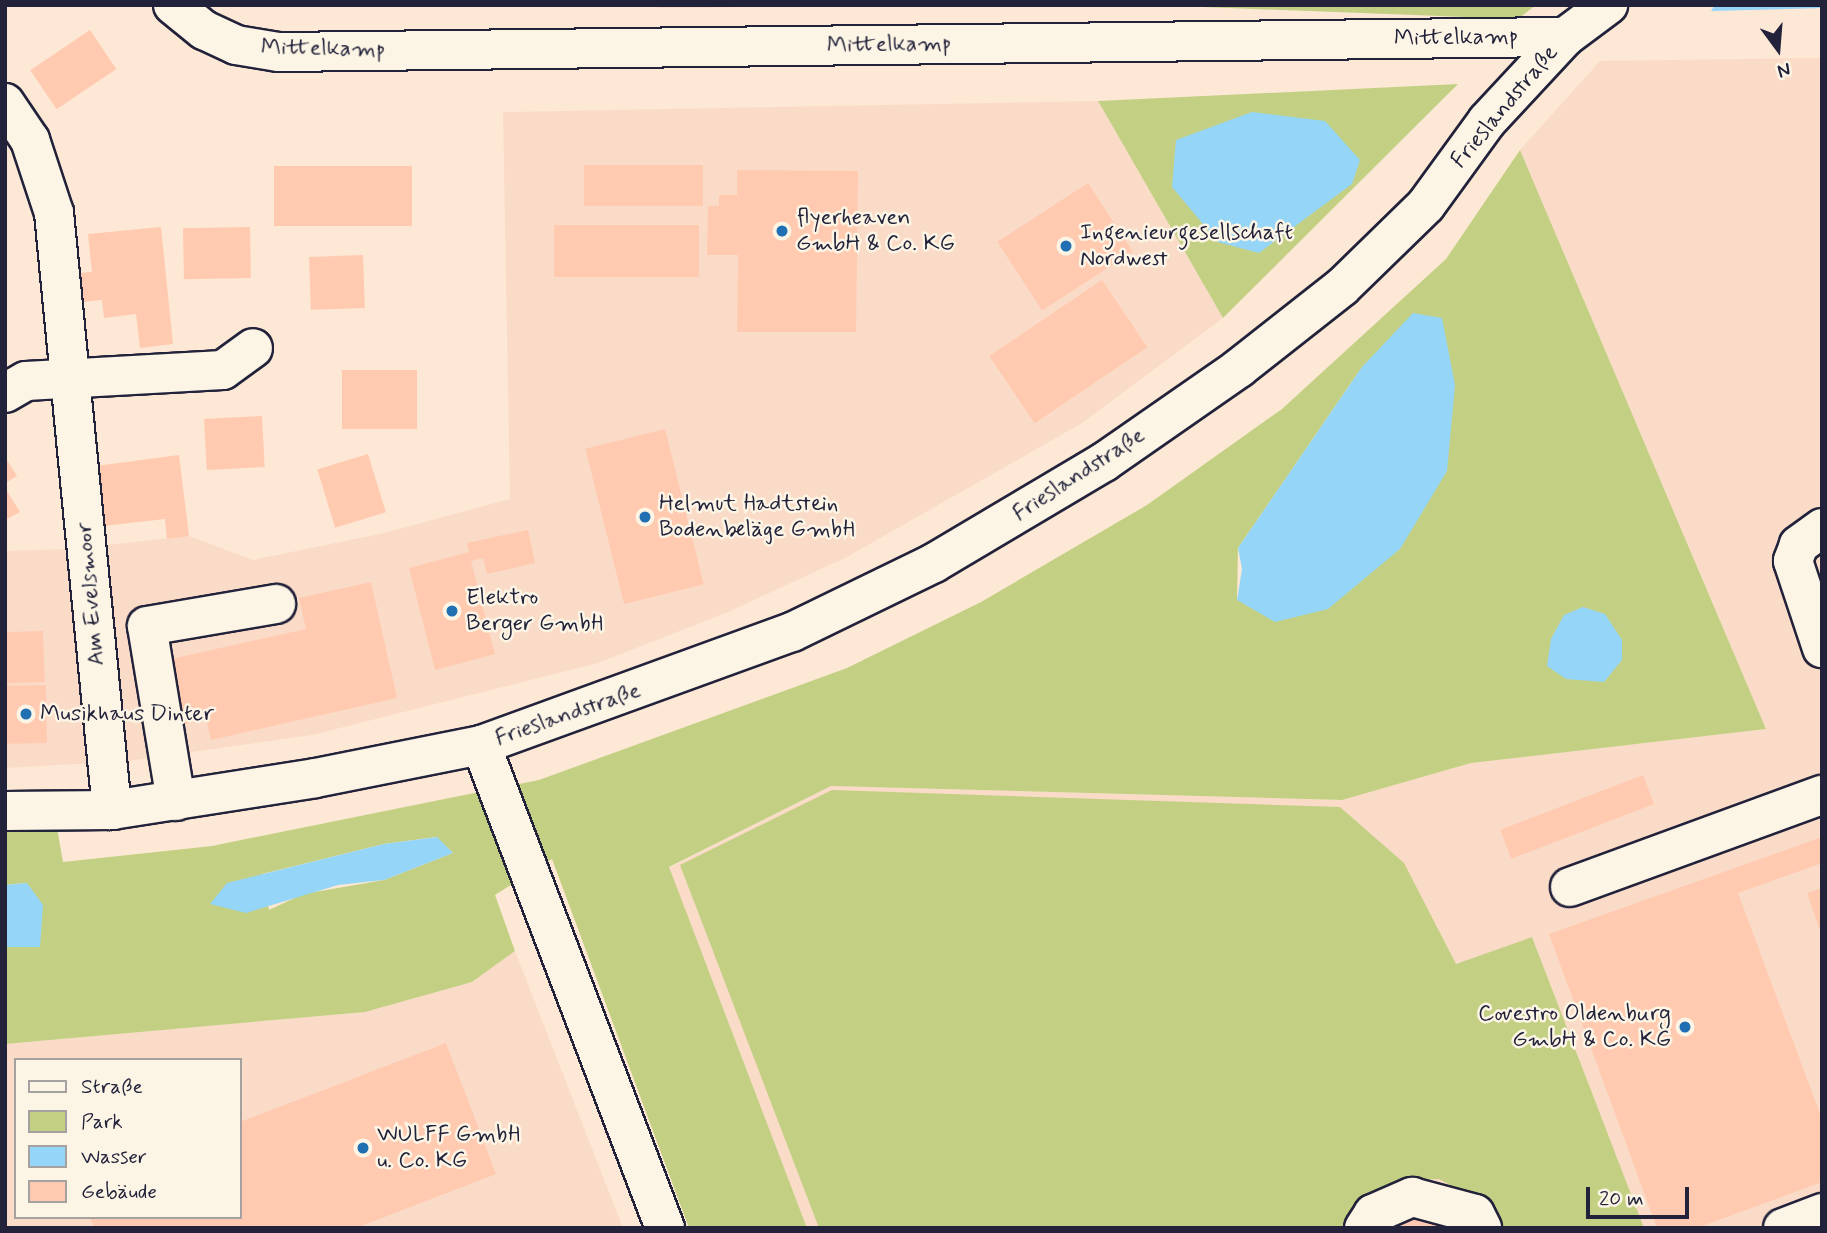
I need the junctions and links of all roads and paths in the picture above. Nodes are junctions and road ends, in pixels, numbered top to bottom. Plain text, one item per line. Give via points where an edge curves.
1 (173, 5) edge
2 (1608, 5) edge
3 (1565, 37) junction
4 (5, 103) edge
5 (18, 148) edge
6 (253, 348) dead end
7 (71, 378) junction
8 (5, 393) edge
9 (1822, 528) edge
10 (276, 604) dead end
11 (1822, 648) edge
12 (481, 745) junction
13 (1822, 796) edge
14 (176, 801) junction
15 (112, 810) junction
16 (5, 811) edge
17 (1570, 887) dead end
18 (1822, 1213) edge
19 (665, 1228) edge
20 (1364, 1228) edge
21 (1482, 1228) edge
22 (1783, 1228) edge

1 - 3 street, Mittelkamp via 204,30 236,45 278,52
2 - 3 street
3 - 12 street, Frieslandstraße via 1487,121 1426,205 1342,287 1239,368 1104,461 934,563 792,632
4 - 5 street, Am Evelsmoor
5 - 7 street, Am Evelsmoor via 54,213
6 - 7 street via 223,370
7 - 8 street via 26,381
7 - 15 street, Am Evelsmoor
9 - 11 street via 1799,545 1793,561
10 - 14 street via 147,626
12 - 14 street, Frieslandstraße
12 - 19 street, Frieslandstraße
13 - 17 street
14 - 15 street, Frieslandstraße
15 - 16 street, Frieslandstraße
18 - 22 street
20 - 21 street via 1373,1214 1412,1197 1475,1214

